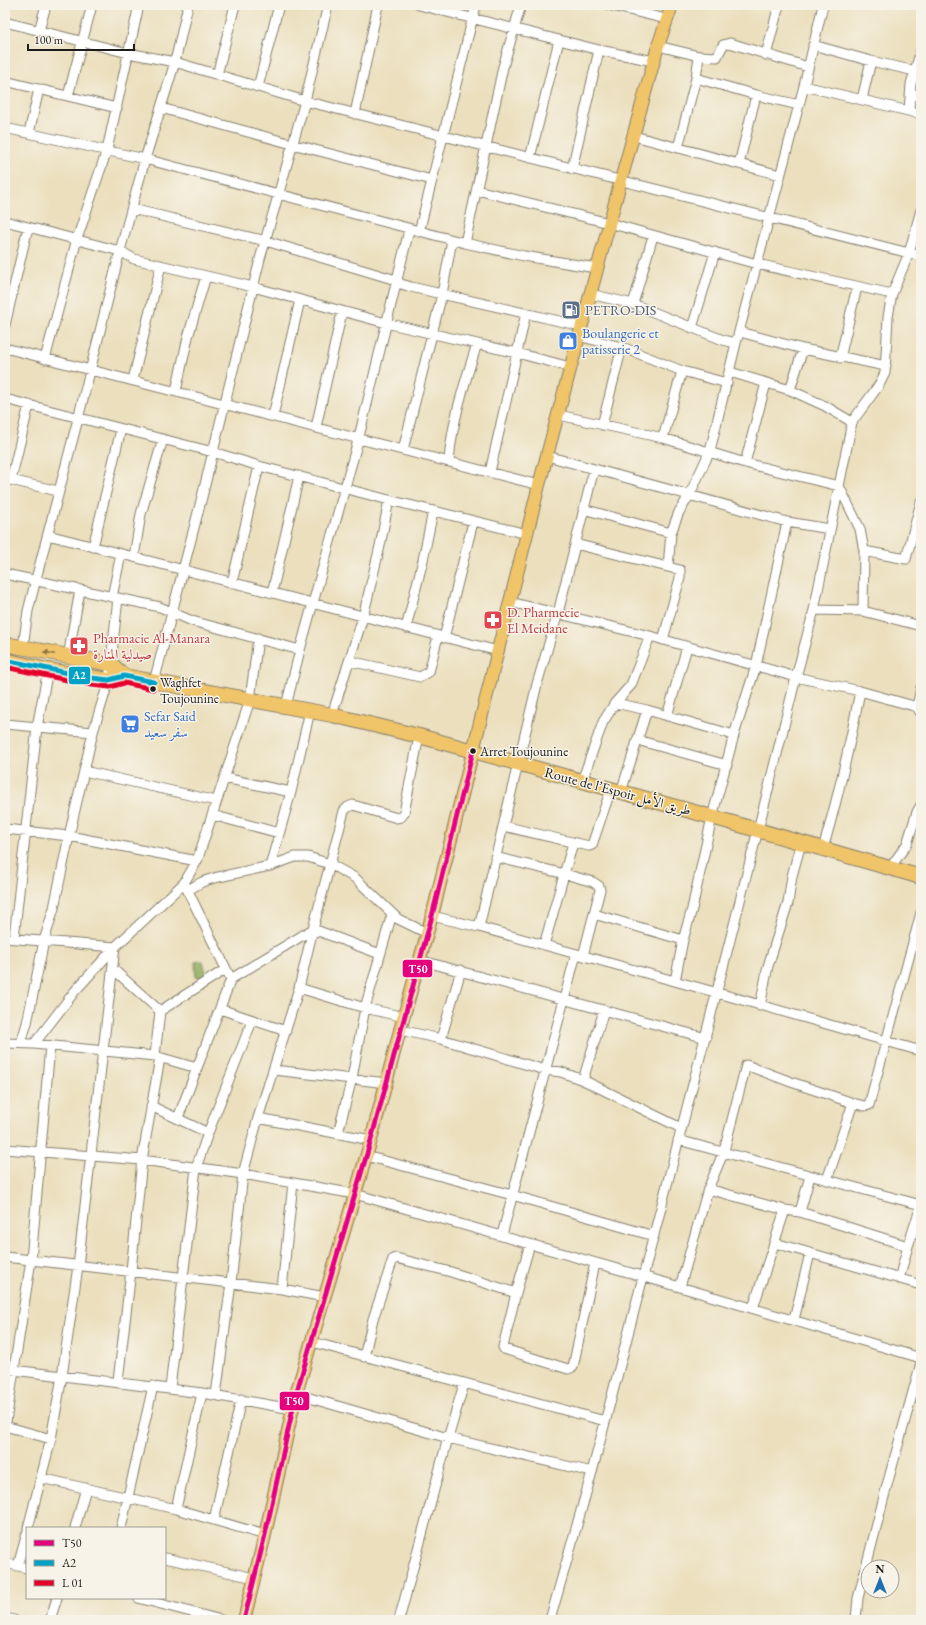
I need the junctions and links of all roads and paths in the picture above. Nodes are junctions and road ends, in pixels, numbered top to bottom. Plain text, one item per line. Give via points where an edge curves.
1 (46, 5) edge
2 (92, 5) edge
3 (138, 5) edge
4 (188, 5) edge
5 (235, 5) edge
6 (279, 5) edge
7 (328, 5) edge
8 (378, 5) edge
9 (418, 5) edge
10 (476, 5) edge
11 (521, 5) edge
12 (611, 5) edge
13 (672, 5) edge
14 (778, 5) edge
15 (823, 5) edge
16 (473, 18) junction
17 (666, 19) junction
18 (5, 22) edge
19 (513, 29) junction
20 (39, 31) junction
21 (559, 40) junction
22 (82, 42) junction
23 (813, 44) junction
24 (658, 46) junction
25 (599, 50) junction
26 (921, 50) edge
27 (128, 53) junction
28 (766, 55) junction
29 (699, 56) junction
30 (654, 61) junction
31 (871, 61) junction
32 (175, 62) junction
33 (808, 67) junction
34 (915, 71) junction
35 (217, 75) junction
36 (696, 78) junction
37 (5, 81) edge
38 (804, 86) junction
39 (258, 87) junction
40 (39, 89) junction
41 (911, 93) junction
42 (756, 95) junction
43 (68, 96) junction
44 (921, 96) edge
45 (862, 99) junction
46 (304, 101) junction
47 (799, 105) junction
48 (116, 108) junction
49 (161, 108) junction
50 (909, 111) junction
51 (355, 114) junction
52 (921, 114) edge
53 (5, 128) edge
54 (29, 133) junction
55 (634, 136) junction
56 (444, 137) junction
57 (292, 144) junction
58 (486, 147) junction
59 (678, 148) junction
60 (107, 150) junction
61 (530, 158) junction
62 (145, 159) junction
63 (739, 164) junction
64 (572, 169) junction
65 (780, 175) junction
66 (432, 180) junction
67 (621, 180) junction
68 (477, 190) junction
69 (278, 194) junction
70 (132, 209) junction
71 (921, 210) edge
72 (769, 218) junction
73 (5, 222) edge
74 (609, 223) junction
75 (28, 227) junction
76 (409, 230) junction
77 (419, 232) junction
78 (653, 236) junction
79 (77, 239) junction
80 (266, 240) junction
81 (452, 240) junction
82 (465, 244) junction
83 (120, 251) junction
84 (715, 252) junction
85 (909, 253) junction
86 (921, 256) edge
87 (757, 264) junction
88 (161, 265) junction
89 (596, 268) junction
90 (206, 276) junction
91 (396, 280) junction
92 (857, 286) junction
93 (253, 287) junction
94 (442, 294) junction
95 (590, 294) junction
96 (892, 294) junction
97 (300, 300) junction
98 (633, 304) junction
99 (342, 312) junction
100 (526, 313) junction
101 (386, 323) junction
102 (5, 325) edge
103 (692, 328) junction
104 (580, 331) junction
105 (740, 332) junction
106 (432, 333) junction
107 (736, 343) junction
108 (477, 344) junction
109 (622, 347) junction
110 (5, 348) edge
111 (803, 349) junction
112 (517, 353) junction
113 (840, 358) junction
114 (45, 359) junction
115 (886, 366) junction
116 (570, 367) junction
117 (91, 369) junction
118 (682, 371) junction
119 (730, 372) junction
120 (133, 380) junction
121 (727, 383) junction
122 (766, 383) junction
123 (790, 390) junction
124 (176, 391) junction
125 (5, 399) edge
126 (30, 405) junction
127 (224, 405) junction
128 (559, 415) junction
129 (274, 416) junction
130 (78, 419) junction
131 (852, 422) junction
132 (602, 425) junction
133 (316, 427) junction
134 (121, 429) junction
135 (359, 437) junction
136 (663, 438) junction
137 (163, 439) junction
138 (403, 450) junction
139 (710, 451) junction
140 (213, 452) junction
141 (547, 456) junction
142 (448, 461) junction
143 (745, 463) junction
144 (259, 466) junction
145 (594, 469) junction
146 (490, 472) junction
147 (299, 476) junction
148 (8, 479) edge
149 (539, 485) junction
150 (839, 486) junction
151 (344, 488) junction
152 (58, 490) junction
153 (690, 496) junction
154 (388, 500) junction
155 (921, 502) edge
156 (583, 509) junction
157 (433, 512) junction
158 (473, 522) junction
159 (787, 522) junction
160 (830, 529) junction
161 (671, 533) junction
162 (527, 534) junction
163 (48, 536) junction
164 (575, 544) junction
165 (93, 547) junction
166 (864, 551) junction
167 (121, 554) junction
168 (134, 558) junction
169 (668, 567) junction
170 (183, 570) junction
171 (5, 574) edge
172 (36, 579) junction
173 (232, 583) junction
174 (80, 590) junction
175 (272, 593) junction
176 (115, 597) junction
177 (510, 602) junction
178 (313, 603) junction
179 (814, 610) junction
180 (172, 611) junction
181 (863, 611) junction
182 (558, 613) junction
183 (363, 617) junction
184 (921, 626) edge
185 (406, 628) junction
186 (650, 636) junction
187 (441, 637) junction
188 (258, 638) junction
189 (663, 640) junction
190 (5, 644) edge
191 (22, 647) junction
192 (687, 647) junction
193 (300, 650) junction
194 (498, 651) junction
195 (68, 657) junction
196 (5, 660) edge
197 (350, 661) junction
198 (111, 664) junction
199 (756, 666) junction
200 (48, 670) junction
201 (124, 676) junction
202 (796, 677) junction
203 (109, 680) junction
204 (154, 682) junction
205 (921, 688) edge
206 (860, 691) junction
207 (250, 700) junction
208 (615, 703) junction
209 (286, 706) junction
210 (920, 709) edge
211 (647, 710) junction
212 (310, 711) junction
213 (332, 715) junction
214 (667, 716) junction
215 (5, 724) edge
216 (37, 727) junction
217 (93, 732) junction
218 (734, 735) junction
219 (419, 736) junction
220 (637, 740) junction
221 (473, 751) junction
222 (517, 764) junction
223 (727, 765) junction
224 (84, 770) junction
225 (224, 778) junction
226 (582, 781) junction
227 (616, 790) junction
228 (291, 792) junction
229 (216, 801) junction
230 (921, 805) edge
231 (212, 815) junction
232 (712, 817) junction
233 (503, 826) junction
234 (5, 829) edge
235 (26, 831) junction
236 (758, 831) junction
237 (279, 833) junction
238 (69, 836) junction
239 (574, 843) junction
240 (801, 843) junction
241 (823, 849) junction
242 (495, 857) junction
243 (197, 861) junction
244 (330, 864) junction
245 (270, 866) junction
246 (890, 868) junction
247 (565, 874) junction
248 (921, 877) edge
249 (186, 887) junction
250 (921, 913) edge
251 (392, 914) junction
252 (594, 914) junction
253 (432, 916) junction
254 (479, 927) junction
255 (313, 929) junction
256 (427, 933) junction
257 (9, 938) edge
258 (917, 939) edge
259 (684, 940) junction
260 (44, 941) junction
261 (544, 945) junction
262 (115, 947) junction
263 (380, 954) junction
264 (579, 955) junction
265 (419, 960) junction
266 (113, 969) junction
267 (226, 969) junction
268 (461, 970) junction
269 (232, 979) junction
270 (675, 981) junction
271 (299, 988) junction
272 (718, 993) junction
273 (564, 999) junction
274 (760, 1006) junction
275 (365, 1008) junction
276 (220, 1009) junction
277 (604, 1010) junction
278 (160, 1011) junction
279 (404, 1017) junction
280 (252, 1021) junction
281 (400, 1030) junction
282 (286, 1031) junction
283 (706, 1038) junction
284 (441, 1039) junction
285 (885, 1041) junction
286 (5, 1043) edge
287 (21, 1043) junction
288 (34, 1044) junction
289 (50, 1046) junction
290 (103, 1051) junction
291 (921, 1051) edge
292 (158, 1057) junction
293 (198, 1068) junction
294 (274, 1070) junction
295 (545, 1070) junction
296 (352, 1078) junction
297 (583, 1080) junction
298 (387, 1083) junction
299 (854, 1103) junction
300 (151, 1106) junction
301 (178, 1118) junction
302 (258, 1118) junction
303 (681, 1128) junction
304 (208, 1133) junction
305 (338, 1133) junction
306 (371, 1140) junction
307 (678, 1140) junction
308 (5, 1149) edge
309 (724, 1151) junction
310 (40, 1153) junction
311 (366, 1156) junction
312 (90, 1157) junction
313 (142, 1160) junction
314 (196, 1168) junction
315 (243, 1174) junction
316 (810, 1176) junction
317 (827, 1180) junction
318 (293, 1183) junction
319 (708, 1189) junction
320 (355, 1194) junction
321 (512, 1195) junction
322 (921, 1206) edge
323 (785, 1210) junction
324 (800, 1212) junction
325 (502, 1236) junction
326 (654, 1236) junction
327 (530, 1244) junction
328 (775, 1244) junction
329 (908, 1246) junction
330 (810, 1253) junction
331 (5, 1257) edge
332 (31, 1260) junction
333 (595, 1263) junction
334 (78, 1266) junction
335 (131, 1271) junction
336 (184, 1277) junction
337 (643, 1277) junction
338 (899, 1279) junction
339 (231, 1283) junction
340 (921, 1285) edge
341 (680, 1287) junction
342 (282, 1289) junction
343 (516, 1293) junction
344 (325, 1297) junction
345 (753, 1308) junction
346 (794, 1320) junction
347 (312, 1342) junction
348 (364, 1357) junction
349 (921, 1358) edge
350 (921, 1363) edge
351 (10, 1369) edge
352 (62, 1376) junction
353 (118, 1381) junction
354 (464, 1384) junction
355 (153, 1386) junction
356 (170, 1388) junction
357 (202, 1393) junction
358 (296, 1394) junction
359 (216, 1395) junction
360 (241, 1399) junction
361 (292, 1409) junction
362 (605, 1421) junction
363 (5, 1427) edge
364 (448, 1438) junction
365 (51, 1439) junction
366 (592, 1472) junction
367 (41, 1478) junction
368 (86, 1488) junction
369 (128, 1498) junction
370 (176, 1509) junction
371 (214, 1520) junction
372 (28, 1527) edge
373 (75, 1527) edge
374 (121, 1527) edge
375 (265, 1535) junction
376 (26, 1542) edge
377 (166, 1558) edge
378 (5, 1563) edge
379 (23, 1567) edge
380 (254, 1578) junction
381 (57, 1599) edge
382 (142, 1599) edge
383 (5, 1618) edge
384 (14, 1620) edge
385 (50, 1620) edge
386 (222, 1620) edge
387 (244, 1620) edge
388 (398, 1620) edge
389 (550, 1620) edge
390 (856, 1620) edge

1 - 20 street
2 - 22 street
3 - 27 street
4 - 32 street
5 - 35 street
6 - 39 street
7 - 46 street
8 - 51 street
9 - 16 street
10 - 16 street
11 - 19 street
12 - 17 street
13 - 17 main road
14 - 28 street
15 - 23 street
16 - 19 street
16 - 56 street
17 - 24 main road
18 - 20 street
19 - 21 street
19 - 58 street
20 - 22 street
21 - 25 street
21 - 61 street
22 - 27 street
22 - 43 street
23 - 31 street
23 - 33 street
24 - 29 street
24 - 30 main road
25 - 30 street
25 - 64 street
26 - 34 street
27 - 32 street
27 - 48 street
28 - 29 street via 726,43 717,57
28 - 33 street
29 - 36 street
30 - 55 main road
31 - 34 street
31 - 45 street
32 - 35 street
32 - 49 street
33 - 38 street
34 - 41 street
35 - 39 street
36 - 42 street
36 - 59 street
37 - 40 street
38 - 45 street
38 - 47 street
39 - 46 street
40 - 43 street
40 - 54 street
41 - 44 street
41 - 50 street
42 - 47 street
42 - 63 street
43 - 48 street
45 - 50 street
46 - 51 street
46 - 57 street
47 - 65 street
48 - 60 street
49 - 57 street
49 - 62 street
50 - 52 street
51 - 56 street
53 - 54 street
54 - 60 street
55 - 59 street
55 - 67 main road
56 - 58 street
56 - 66 street
57 - 66 street
57 - 69 street
58 - 61 street
58 - 68 street
59 - 63 street
60 - 62 street
60 - 79 street
61 - 64 street
62 - 69 street
62 - 70 street
63 - 65 street
64 - 67 street
65 - 72 street
66 - 77 street
67 - 72 street
67 - 74 main road
68 - 74 street
68 - 82 street
69 - 76 street
69 - 80 street
70 - 80 street
70 - 83 street
71 - 85 street
72 - 85 street
72 - 87 street
73 - 75 street
74 - 78 street
74 - 89 main road
75 - 79 street
75 - 102 street
76 - 77 street
76 - 91 street
77 - 81 street
78 - 84 street
78 - 98 street
79 - 83 street
79 - 114 street
80 - 91 street
80 - 93 street
81 - 82 street
81 - 94 street
82 - 89 street
83 - 88 street via 134,258
83 - 117 street
84 - 87 street
84 - 103 street
85 - 86 street
85 - 96 street
87 - 92 street
87 - 105 street
88 - 90 street
88 - 120 street
89 - 95 main road
90 - 93 street
90 - 124 street via 188,337
91 - 94 street via 405,285
91 - 101 street
92 - 96 street
92 - 113 street
93 - 97 street
93 - 127 street
94 - 100 street
94 - 106 street
95 - 98 street
95 - 104 main road
96 - 115 street via 888,317
97 - 99 street
97 - 129 street
98 - 103 street
99 - 101 street
99 - 133 street
100 - 104 street
100 - 112 street
101 - 106 street
101 - 135 street
103 - 107 street
104 - 109 street
104 - 116 main road
105 - 107 street
105 - 111 street
106 - 108 street
106 - 138 street
107 - 119 street
108 - 112 street
108 - 142 street via 461,398
109 - 118 street
109 - 132 street
110 - 114 street
111 - 113 street
111 - 123 street
112 - 116 street
112 - 146 street
113 - 115 street
114 - 117 street
115 - 131 street via 880,385
116 - 128 main road
117 - 120 street
117 - 130 street
118 - 121 street
118 - 136 street
119 - 121 street
119 - 122 street
120 - 124 street
121 - 139 street
122 - 123 street
122 - 143 street
123 - 131 street
124 - 127 street
125 - 126 street
126 - 130 street
126 - 148 street
127 - 129 street
127 - 140 street
128 - 132 street
128 - 141 main road
129 - 133 street
130 - 134 street
130 - 152 street
131 - 150 street
132 - 136 street
133 - 135 street
134 - 137 street
134 - 165 street
135 - 138 street
135 - 151 street
136 - 139 street
137 - 140 street
137 - 168 street via 141,514
138 - 142 street
139 - 143 street
139 - 153 street
140 - 144 street
140 - 170 street
141 - 145 street
141 - 149 main road
142 - 146 street
143 - 150 street
144 - 147 street
144 - 173 street
145 - 153 street
145 - 156 street
146 - 149 street
147 - 151 street
147 - 175 street
148 - 152 street
149 - 162 main road
150 - 160 street
150 - 166 street via 860,529
151 - 154 street
151 - 178 street
152 - 163 street
153 - 159 street
153 - 161 street via 679,512
154 - 157 street
154 - 183 street
155 - 166 street via 906,559
156 - 161 street
156 - 164 street
157 - 158 street
157 - 185 street
158 - 162 street
158 - 187 street
159 - 160 street
159 - 199 street
160 - 179 street
161 - 169 street
162 - 177 main road
163 - 165 street
163 - 172 street
164 - 169 street
164 - 182 street
165 - 167 street
166 - 181 street
167 - 168 street
167 - 176 street
168 - 170 street
169 - 189 street via 680,570 681,574
170 - 173 street
170 - 180 street
171 - 172 street
172 - 174 street
172 - 191 street
173 - 175 street
174 - 176 street
174 - 195 street
175 - 178 street
176 - 180 street
176 - 198 street
177 - 182 street
177 - 194 main road
178 - 183 street
178 - 193 street
179 - 181 street
179 - 202 street
180 - 188 street via 192,621
180 - 204 street
181 - 184 street
182 - 186 street
182 - 222 street
183 - 185 street
183 - 197 street
185 - 187 street
186 - 189 street
186 - 208 street via 631,685
187 - 194 street
187 - 197 street via 429,672 420,677
188 - 193 street
188 - 207 street
189 - 192 street
190 - 191 highway
195 -> 191 highway
192 - 199 street
192 - 214 street
193 - 209 street
194 - 221 main road
195 - 198 highway
196 - 200 highway, Route de l’Espoir طريق الأمل
197 - 213 street
198 - 201 highway
198 - 203 street
199 - 202 street
199 - 218 street
200 - 203 highway, Route de l’Espoir طريق الأمل
200 - 216 street
201 - 203 highway, Route de l’Espoir طريق الأمل
201 - 204 highway, Route de l’Espoir طريق الأمل
202 - 206 street
202 - 236 street
203 - 217 street
204 - 207 highway, Route de l’Espoir طريق الأمل
205 - 210 street
206 - 210 street
206 - 241 street via 834,813
207 - 209 highway, Route de l’Espoir طريق الأمل
207 - 225 street
208 - 211 street
208 - 226 street via 603,722
209 - 212 highway, Route de l’Espoir طريق الأمل
211 - 214 street
211 - 220 street
212 - 213 highway, Route de l’Espoir طريق الأمل
212 - 228 street
213 - 219 highway, Route de l’Espoir طريق الأمل
214 - 218 street
215 - 216 street
216 - 217 street
216 - 235 street
217 - 224 street
218 - 223 street
219 - 221 highway, Route de l’Espoir طريق الأمل
219 - 244 street via 404,813 397,818 353,805 348,807 344,811
220 - 223 street
220 - 227 street
221 - 222 highway, Route de l’Espoir طريق الأمل
221 - 253 main road
222 - 226 highway, Route de l’Espoir طريق الأمل
222 - 233 street
223 - 232 street
224 - 229 street
224 - 238 street
225 - 228 street
225 - 229 street
226 - 227 highway, Route de l’Espoir طريق الأمل
227 - 232 highway, Route de l’Espoir طريق الأمل
227 - 239 street via 592,845
228 - 237 street
229 - 231 street
230 - 246 street via 906,844
231 - 237 street
231 - 243 street
232 - 236 highway, Route de l’Espoir طريق الأمل
232 - 259 street
233 - 239 street
233 - 242 street
234 - 235 street
235 - 238 street
235 - 257 street
236 - 240 highway, Route de l’Espoir طريق الأمل
236 - 272 street
237 - 245 street
238 - 243 street
238 - 260 street via 54,908
239 - 247 street
240 - 241 highway, Route de l’Espoir طريق الأمل
240 - 274 street via 788,903 768,966
241 - 246 highway, Route de l’Espoir طريق الأمل
242 - 247 street
242 - 254 street
243 - 249 street
244 - 245 street via 308,857 295,857
244 - 251 street via 355,878
244 - 255 street
245 - 249 street
246 - 248 highway, Route de l’Espoir طريق الأمل
247 - 252 street via 599,886
247 - 261 street
249 - 262 street
249 - 267 street
250 - 258 street
251 - 256 street via 406,924
251 - 263 street
252 - 259 street
252 - 264 street
253 - 254 street
253 - 256 main road
254 - 261 street
255 - 263 street
255 - 269 street
255 - 271 street
256 - 265 main road
257 - 260 street
258 - 285 street
259 - 270 street
260 - 262 street
260 - 287 street
261 - 264 street
262 - 266 street
262 - 288 street via 75,991
263 - 275 street
264 - 270 street
264 - 273 street
265 - 268 street
265 - 279 main road
266 - 278 street
266 - 290 street
267 - 269 street
267 - 278 street
268 - 273 street
268 - 284 street
269 - 276 street
270 - 272 street
271 - 275 street
271 - 282 street
272 - 274 street
272 - 283 street
273 - 277 street
273 - 295 street
274 - 285 street
275 - 279 street
275 - 296 street
276 - 280 street
276 - 293 street
277 - 283 street
277 - 297 street
278 - 292 street
279 - 281 main road
280 - 282 street
280 - 304 street
281 - 284 street
281 - 298 main road
282 - 294 street
283 - 303 street
284 - 295 street
285 - 291 street
285 - 299 street via 871,1102 866,1106
286 - 287 street
287 - 288 street
288 - 289 street
289 - 290 street
289 - 310 street
290 - 292 street
290 - 312 street
292 - 293 street
292 - 300 street
293 - 301 street
294 - 296 street
294 - 302 street
295 - 297 street via 561,1072
295 - 321 street
296 - 298 street
296 - 305 street
297 - 303 street
298 - 306 main road
299 - 309 street via 746,1065
299 - 317 street
300 - 301 street
300 - 313 street
301 - 304 street
302 - 305 street
302 - 315 street
303 - 307 street
304 - 314 street
305 - 306 street
306 - 311 main road
307 - 309 street
307 - 326 street
308 - 310 street
309 - 316 street
309 - 319 street
310 - 312 street
310 - 332 street
311 - 320 main road
311 - 321 street
312 - 313 street
312 - 334 street
313 - 314 street
313 - 335 street
314 - 315 street
314 - 336 street
315 - 318 street
315 - 339 street
316 - 317 street
316 - 324 street
317 - 322 street
318 - 320 street
318 - 342 street
319 - 323 street
319 - 341 street
320 - 325 street
320 - 344 main road
321 - 325 street
321 - 326 street
322 - 329 street
323 - 324 street
323 - 328 street
324 - 329 street
325 - 327 street
326 - 337 street
327 - 333 street
327 - 343 street
328 - 330 street
328 - 345 street
329 - 338 street
330 - 338 street
330 - 346 street
331 - 332 street
332 - 334 street
332 - 351 street
333 - 337 street
333 - 343 street via 571,1368 504,1349 502,1344
334 - 335 street
334 - 352 street
335 - 336 street
335 - 353 street
336 - 339 street
336 - 356 street
337 - 341 street
337 - 362 street
338 - 340 street
339 - 342 street
339 - 359 street
341 - 345 street
342 - 344 street
343 - 348 street via 451,1272 393,1259 373,1319
344 - 347 main road
345 - 346 street
346 - 349 street
347 - 348 street
347 - 358 main road
348 - 354 street
350 - 390 street via 858,1598
351 - 352 street
351 - 363 street
352 - 353 street
352 - 365 street
353 - 355 street
354 - 362 street
354 - 364 street
355 - 356 street
355 - 369 street
356 - 357 street
357 - 359 street
357 - 370 street
358 - 361 main road
358 - 364 street
359 - 360 street
360 - 361 street
360 - 371 street
361 - 375 main road
362 - 366 street
363 - 365 street
364 - 366 street
364 - 388 street
365 - 367 street
366 - 389 street
367 - 368 street
367 - 372 street
368 - 369 street
368 - 373 street
369 - 370 street
369 - 374 street
370 - 371 street
371 - 375 street
375 - 380 main road
376 - 379 street
377 - 380 street
378 - 379 street
380 - 387 main road
381 - 385 street
382 - 386 street
383 - 384 street

